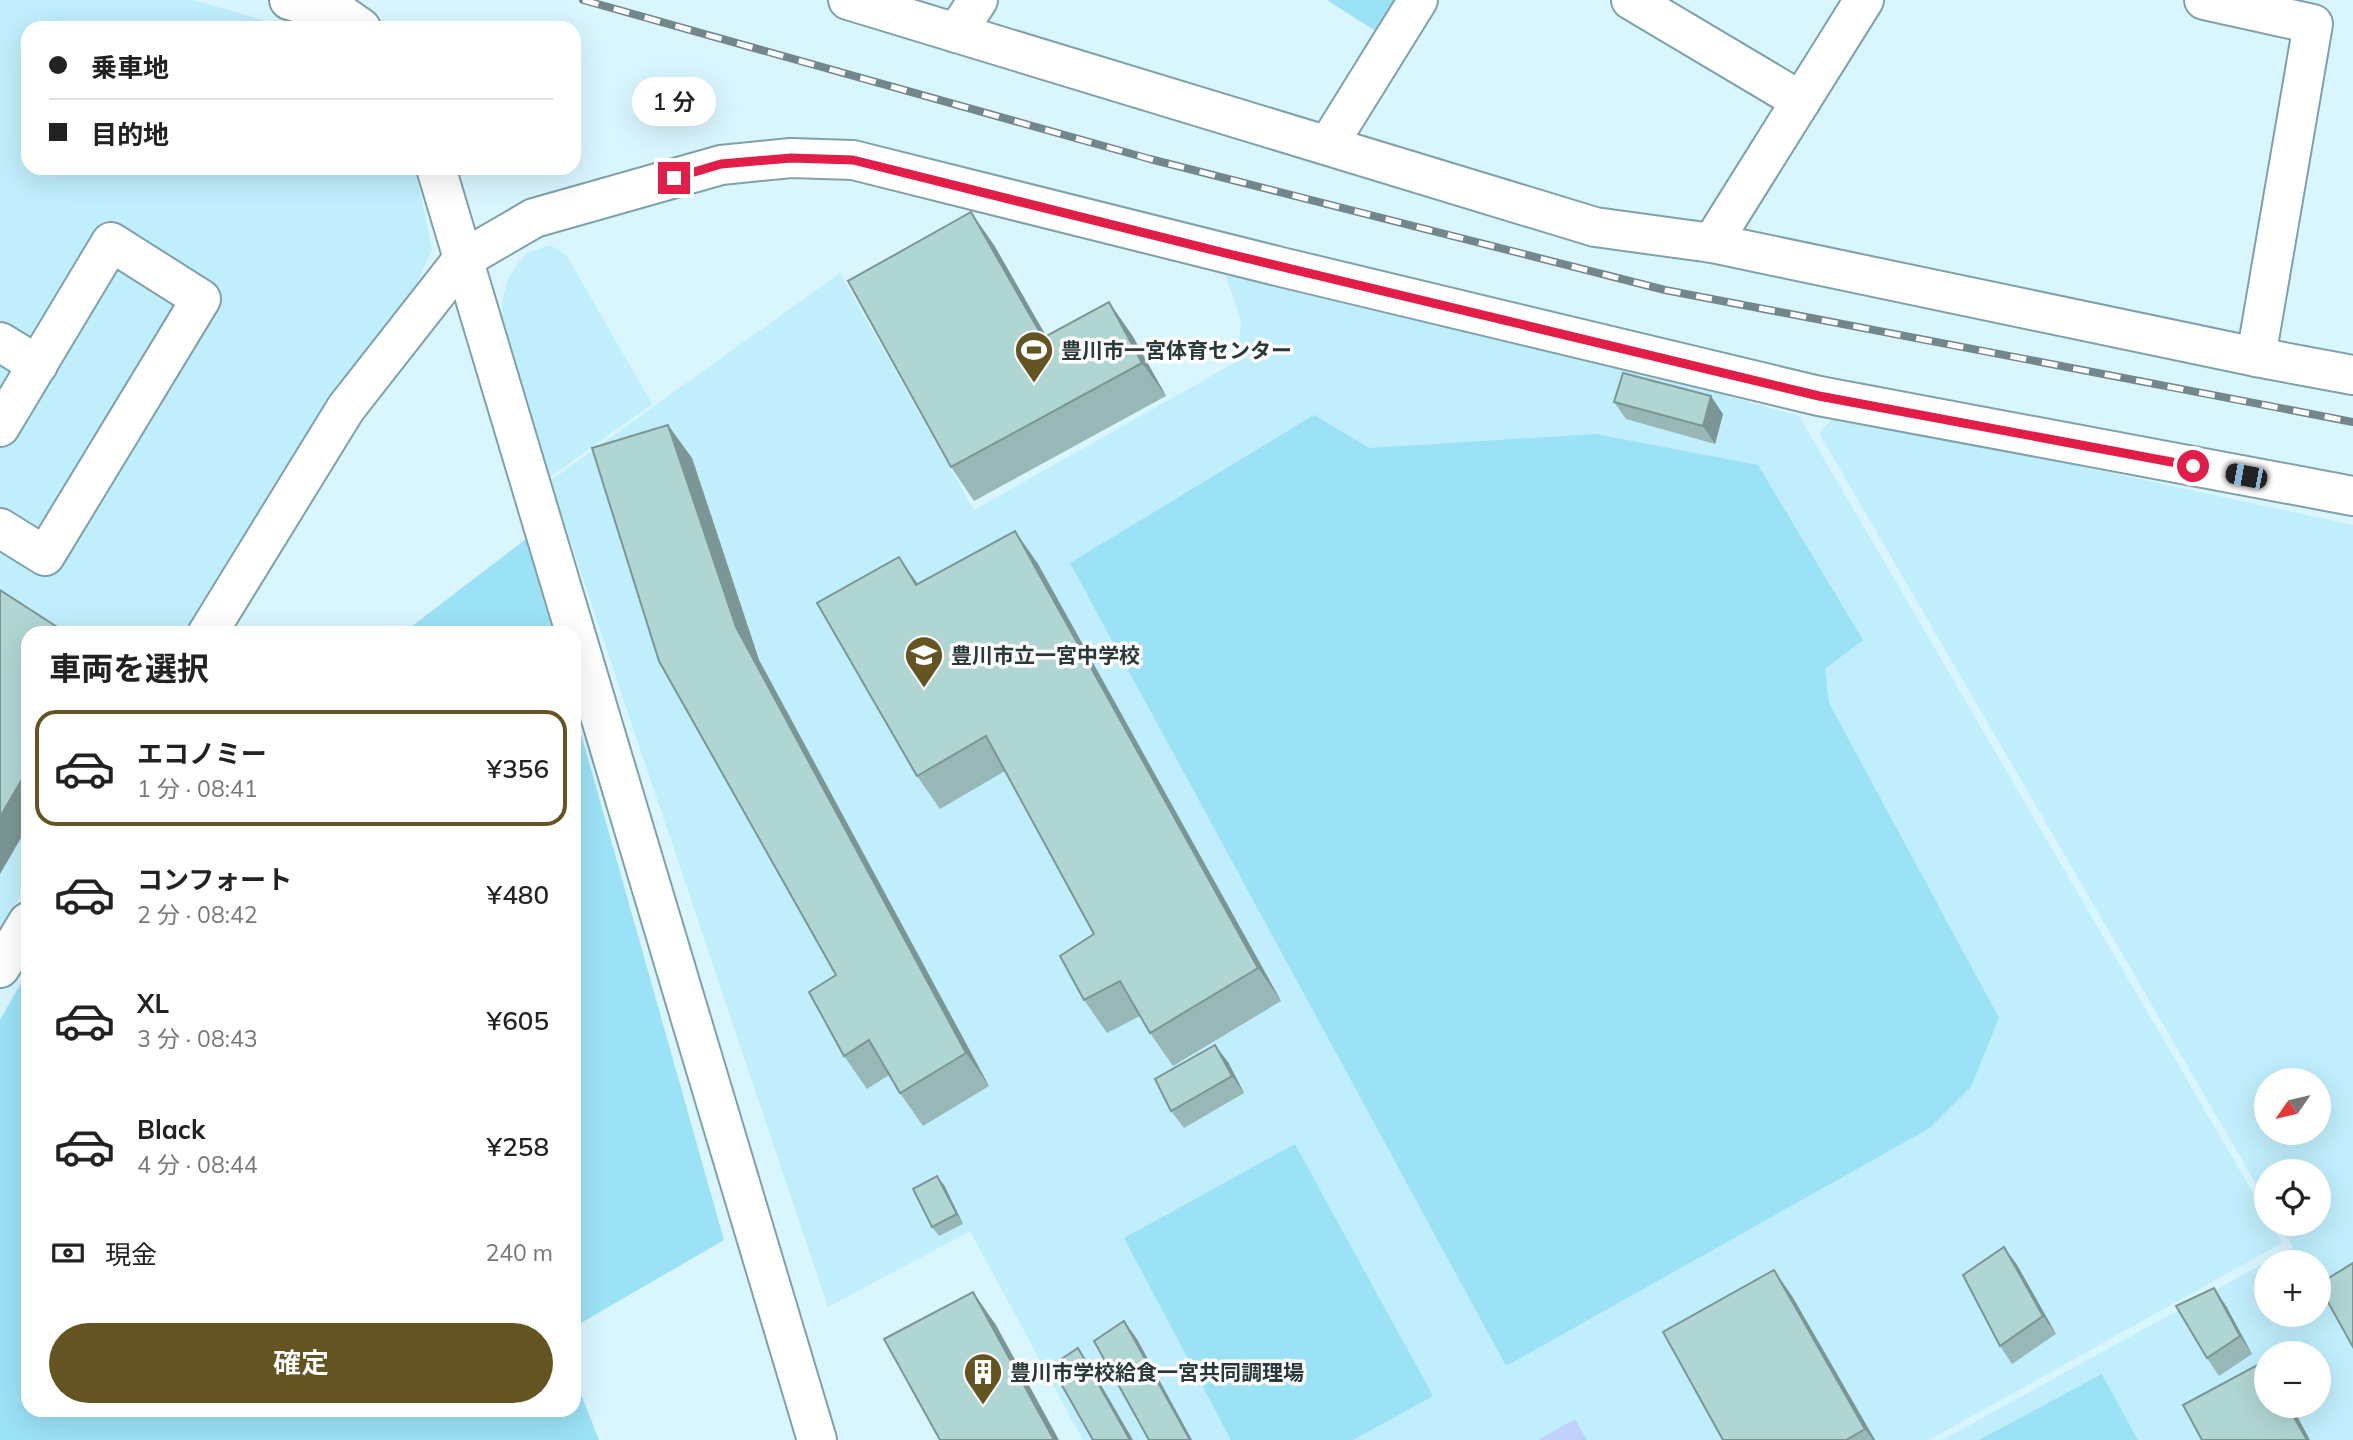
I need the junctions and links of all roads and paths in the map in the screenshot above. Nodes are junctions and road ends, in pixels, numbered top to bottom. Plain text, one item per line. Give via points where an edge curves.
1 (289, 0) edge
2 (848, 0) edge
3 (978, 0) edge
4 (1418, 0) edge
5 (1631, 0) edge
6 (1864, 0) edge
7 (2204, 0) edge
8 (351, 21) edge
9 (956, 33) junction
10 (1801, 101) junction
11 (1328, 145) junction
12 (438, 175) edge
13 (1712, 243) junction
14 (462, 260) junction
15 (0, 342) edge
16 (2256, 357) junction
17 (38, 365) junction
18 (2353, 375) edge
19 (0, 427) edge
20 (2353, 496) edge
21 (0, 528) edge
22 (212, 626) edge
23 (572, 626) edge
24 (581, 656) edge
25 (21, 934) edge
26 (0, 968) edge
27 (817, 1440) edge

1 - 8 street
2 - 9 street
3 - 9 street
4 - 11 street
5 - 10 street
6 - 10 street
7 - 16 street via 2313,24
9 - 11 street
10 - 13 street
11 - 13 street via 1595,227
12 - 14 street
13 - 16 street
14 - 20 street via 534,218 721,164 791,158 853,160 1819,396
14 - 22 street via 346,408
14 - 23 street
15 - 17 street
16 - 18 street
17 - 19 street
17 - 21 street via 111,242 201,299 45,556
24 - 27 street
25 - 26 street

